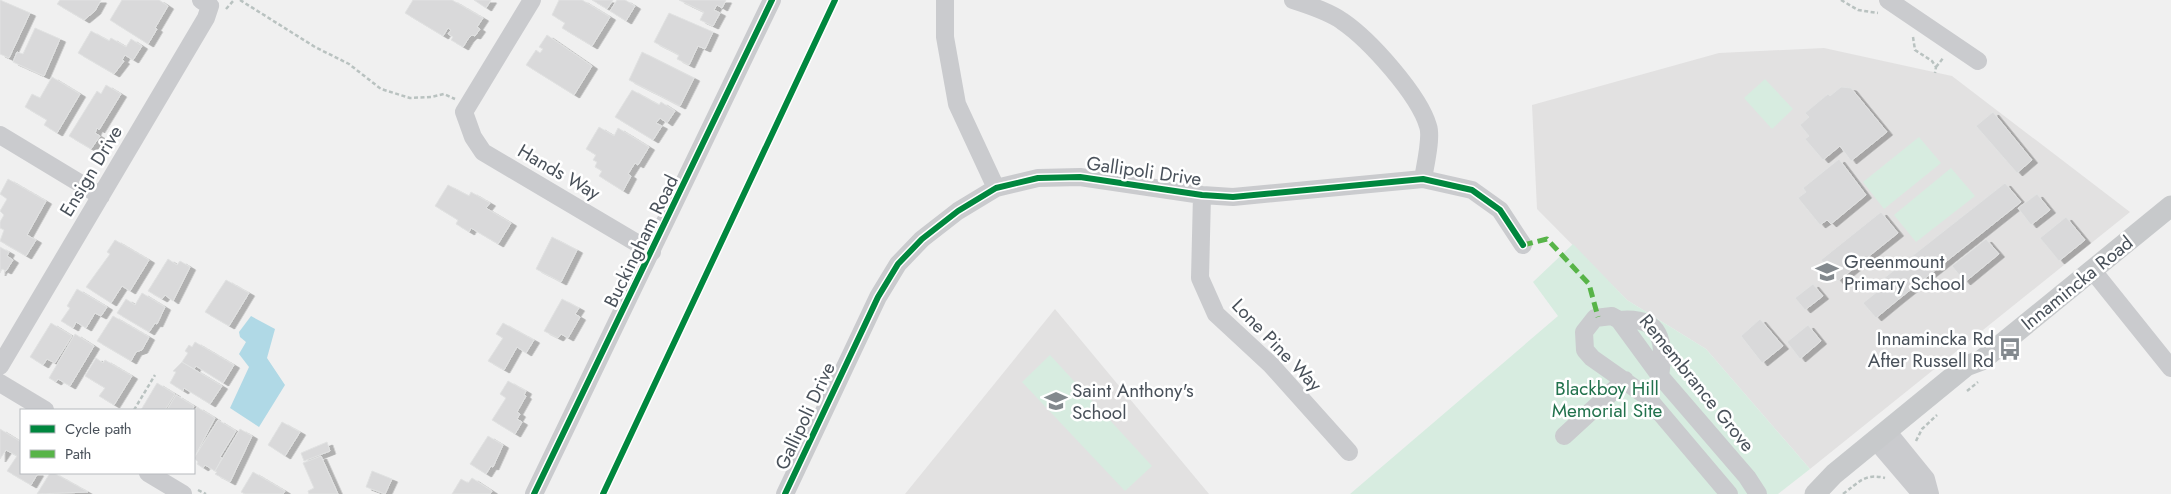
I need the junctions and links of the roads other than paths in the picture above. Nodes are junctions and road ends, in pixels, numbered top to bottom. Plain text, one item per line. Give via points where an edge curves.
1 (532, 0) edge
2 (772, 0) edge
3 (945, 0) edge
4 (1294, 0) edge
5 (210, 2) edge
6 (1885, 7) edge
7 (1978, 60) dead end
8 (0, 135) edge
9 (1423, 179) junction
10 (996, 188) junction
11 (1202, 195) junction
12 (100, 196) junction
13 (2171, 206) edge
14 (1523, 245) dead end
15 (652, 252) junction
16 (2093, 270) junction
17 (1619, 320) junction
18 (0, 366) edge
19 (2171, 368) edge
20 (1660, 376) junction
21 (1625, 380) junction
22 (0, 383) edge
23 (1678, 396) junction
24 (43, 409) edge
25 (1661, 414) junction
26 (1564, 436) dead end
27 (1891, 441) junction
28 (1348, 452) dead end
29 (150, 474) edge
30 (1929, 493) edge
31 (183, 494) edge
32 (534, 494) edge
33 (785, 494) edge
34 (1729, 494) edge
35 (1758, 494) edge
36 (1815, 494) edge
37 (1827, 494) edge

1 - 15 street, Hands Way via 464,112 473,137 483,152
2 - 15 street, Buckingham Road
3 - 10 street via 944,37 957,104
4 - 9 street via 1341,20 1362,36 1419,103 1429,128
5 - 12 street, Ensign Drive via 206,18
6 - 7 street
8 - 12 street
9 - 11 street, Gallipoli Drive via 1233,197
9 - 14 street, Gallipoli Drive via 1472,190 1500,210
10 - 11 street, Gallipoli Drive via 1038,178 1080,177
10 - 33 street, Gallipoli Drive via 958,211 922,239 898,264 878,297
11 - 28 street, Lone Pine Way via 1200,278 1216,314 1271,365
12 - 18 street, Ensign Drive
13 - 16 main road, Innamincka Road
15 - 32 street, Buckingham Road
16 - 19 street
16 - 27 main road, Innamincka Road via 1982,360 1966,366
17 - 20 street, Remembrance Grove
17 - 20 street via 1644,320 1658,333 1664,355
17 - 21 street, Remembrance Grove via 1612,316 1595,318 1584,332 1583,340 1585,350 1592,358
20 - 23 street, Remembrance Grove
21 - 25 street, Remembrance Grove via 1646,396
21 - 26 street
22 - 24 street
23 - 25 street via 1672,410
23 - 35 street, Remembrance Grove
25 - 34 street, Remembrance Grove
27 - 30 street via 1926,479
27 - 36 main road, Innamincka Road via 1834,474
27 - 37 main road, Innamincka Road
29 - 31 street

